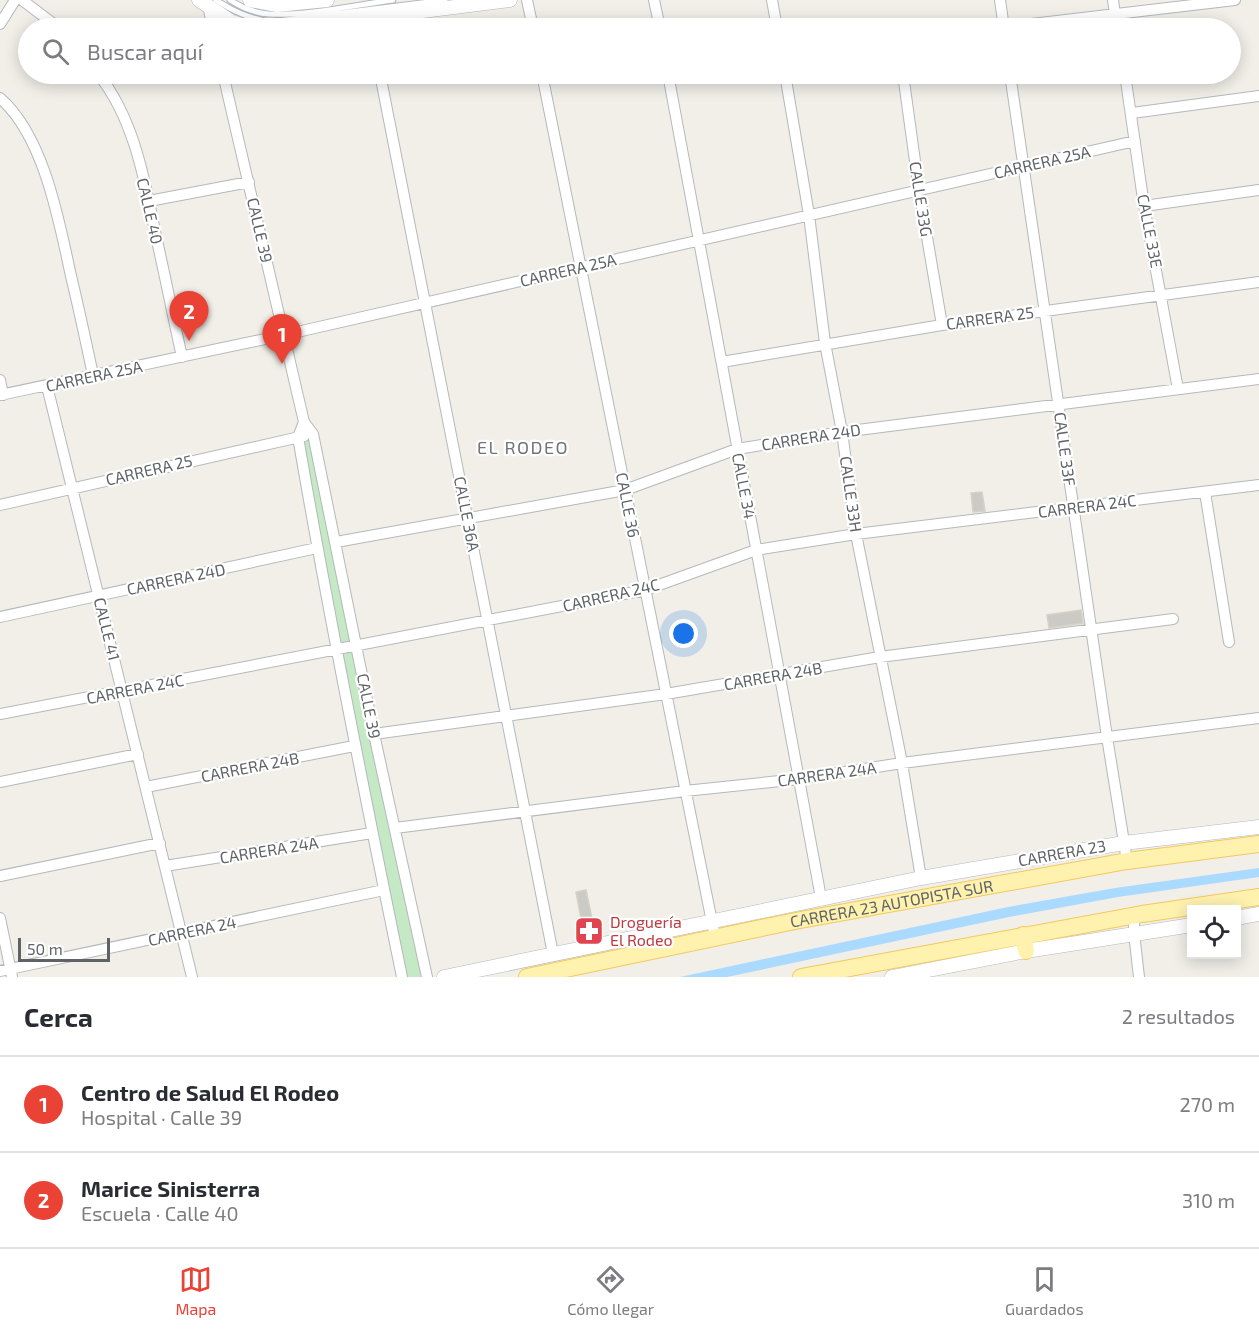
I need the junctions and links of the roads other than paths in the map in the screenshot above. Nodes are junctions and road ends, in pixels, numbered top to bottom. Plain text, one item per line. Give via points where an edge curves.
1 (15, 0) edge
2 (22, 0) edge
3 (230, 0) edge
4 (250, 0) edge
5 (327, 0) edge
6 (393, 0) edge
7 (445, 0) edge
8 (510, 0) edge
9 (527, 0) edge
10 (654, 0) edge
11 (772, 0) edge
12 (999, 0) edge
13 (1113, 0) edge
14 (1235, 0) edge
15 (208, 2) edge
16 (1115, 14) junction
17 (46, 18) edge
18 (211, 18) edge
19 (227, 18) edge
20 (251, 18) edge
21 (313, 18) edge
22 (400, 18) edge
23 (531, 18) edge
24 (658, 18) edge
25 (775, 18) edge
26 (1002, 18) edge
27 (1083, 18) edge
28 (1116, 18) edge
29 (0, 24) edge
30 (105, 84) edge
31 (226, 84) edge
32 (382, 84) edge
33 (544, 84) edge
34 (670, 84) edge
35 (787, 84) edge
36 (904, 84) edge
37 (1012, 84) edge
38 (1127, 84) edge
39 (1259, 96) edge
40 (0, 98) edge
41 (1132, 113) junction
42 (1135, 141) junction
43 (1024, 166) junction
44 (249, 182) junction
45 (919, 190) junction
46 (1259, 190) edge
47 (149, 201) junction
48 (1144, 206) junction
49 (809, 215) junction
50 (699, 240) junction
51 (580, 267) junction
52 (1259, 282) edge
53 (1162, 295) junction
54 (425, 302) junction
55 (1045, 311) junction
56 (942, 325) junction
57 (284, 335) junction
58 (825, 343) junction
59 (182, 357) junction
60 (722, 362) junction
61 (93, 375) junction
62 (1259, 379) edge
63 (0, 380) edge
64 (47, 386) junction
65 (1178, 389) junction
66 (2, 395) edge
67 (1058, 404) junction
68 (304, 422) junction
69 (842, 432) junction
70 (313, 434) junction
71 (298, 437) junction
72 (737, 448) junction
73 (1259, 485) edge
74 (72, 487) junction
75 (625, 490) junction
76 (1205, 492) junction
77 (0, 505) edge
78 (1074, 508) junction
79 (468, 518) junction
80 (856, 534) junction
81 (336, 542) junction
82 (317, 548) junction
83 (756, 550) junction
84 (645, 590) junction
85 (99, 596) junction
86 (0, 617) edge
87 (1173, 619) dead end
88 (488, 621) junction
89 (1091, 630) junction
90 (1229, 642) dead end
91 (357, 646) junction
92 (336, 650) junction
93 (880, 657) junction
94 (780, 675) junction
95 (122, 692) junction
96 (666, 694) junction
97 (0, 714) edge
98 (507, 716) junction
99 (1259, 717) edge
100 (374, 734) junction
101 (1107, 737) junction
102 (354, 746) junction
103 (138, 754) junction
104 (902, 763) junction
105 (799, 779) junction
106 (0, 782) edge
107 (146, 787) junction
108 (685, 791) junction
109 (525, 811) junction
110 (1259, 827) edge
111 (394, 828) junction
112 (372, 833) junction
113 (159, 843) junction
114 (1124, 843) junction
115 (1259, 844) edge
116 (1127, 861) junction
117 (165, 866) junction
118 (0, 876) edge
119 (921, 878) junction
120 (384, 890) junction
121 (1259, 897) edge
122 (821, 898) junction
123 (1259, 914) edge
124 (1134, 916) junction
125 (1241, 917) edge
126 (0, 918) edge
127 (1187, 926) edge
128 (713, 929) junction
129 (1134, 933) junction
130 (182, 934) junction
131 (1025, 943) junction
132 (553, 954) junction
133 (8, 972) edge
134 (941, 972) edge
135 (831, 974) edge
136 (192, 977) edge
137 (402, 977) edge
138 (427, 977) edge
139 (444, 977) edge
140 (527, 977) edge
141 (801, 977) edge
142 (892, 977) edge
143 (1139, 977) edge

1 - 29 street
2 - 17 street
3 - 6 lane via 270,14
4 - 5 street via 277,5
7 - 21 lane
8 - 22 street
9 - 23 street
10 - 24 street
11 - 25 street
12 - 26 street
13 - 16 street
14 - 16 street
15 - 18 street
15 - 19 street
15 - 20 lane
16 - 27 street
16 - 28 street
30 - 47 street, CALLE 40 via 118,104 135,148
31 - 44 street, CALLE 39
32 - 54 street, CALLE 36A
33 - 51 street, CALLE 36
34 - 50 street, CALLE 34
35 - 49 street, CALLE 33H
36 - 45 street, CALLE 33G
37 - 43 street, CALLE 33F
38 - 41 street, CALLE 33E
39 - 41 street
40 - 61 street via 18,117 37,152 58,218
41 - 42 street, CALLE 33E
42 - 43 street, CARRERA 25A
42 - 48 street, CALLE 33E
43 - 45 street, CARRERA 25A
43 - 55 street, CALLE 33F
44 - 47 street
44 - 57 street, CALLE 39
45 - 49 street, CARRERA 25A
45 - 56 street, CALLE 33G
46 - 48 street
47 - 59 street, CALLE 40
48 - 53 street, CALLE 33E
49 - 50 street, CARRERA 25A
49 - 58 street, CALLE 33H
50 - 51 street, CARRERA 25A
50 - 60 street, CALLE 34
51 - 54 street, CARRERA 25A
51 - 75 street, CALLE 36
52 - 53 street, CARRERA 25
53 - 55 street, CARRERA 25
53 - 65 street, CALLE 33E
54 - 57 street, CARRERA 25A
54 - 79 street, CALLE 36A
55 - 56 street, CARRERA 25
55 - 67 street, CALLE 33F
56 - 58 street, CARRERA 25
57 - 59 street, CARRERA 25A
57 - 68 street, CALLE 39
58 - 60 street, CARRERA 25
58 - 69 street, CALLE 33H
59 - 61 street, CARRERA 25A
60 - 72 street, CALLE 34
61 - 64 street, CARRERA 25A
62 - 65 street, CARRERA 24D
63 - 66 street
64 - 66 street, CARRERA 25A
64 - 74 street, CALLE 41
65 - 67 street, CARRERA 24D
67 - 69 street, CARRERA 24D
67 - 78 street, CALLE 33F
68 - 70 street, CALLE 39
68 - 71 street
69 - 72 street, CARRERA 24D
69 - 80 street, CALLE 33H
70 - 71 street
70 - 81 street, CALLE 39
71 - 74 street, CARRERA 25
71 - 82 street, CALLE 39
72 - 75 street, CARRERA 24D
72 - 83 street, CALLE 34
73 - 76 street, CARRERA 24C
74 - 77 street, CARRERA 25
74 - 85 street, CALLE 41
75 - 79 street, CARRERA 24D
75 - 84 street, CALLE 36
76 - 78 street, CARRERA 24C
76 - 90 street
78 - 80 street, CARRERA 24C
78 - 89 street, CALLE 33F
79 - 81 street, CARRERA 24D
79 - 88 street, CALLE 36A
80 - 83 street, CARRERA 24C
80 - 93 street, CALLE 33H
81 - 91 street, CALLE 39
82 - 85 street, CARRERA 24D
82 - 92 street, CALLE 39
83 - 84 street, CARRERA 24C
83 - 94 street, CALLE 34
84 - 88 street, CARRERA 24C
84 - 96 street, CALLE 36
85 - 86 street, CARRERA 24D
85 - 95 street, CALLE 41
87 - 89 street, CARRERA 24B
88 - 91 street, CARRERA 24C
88 - 98 street, CALLE 36A
89 - 93 street, CARRERA 24B
89 - 101 street, CALLE 33F
91 - 92 street, CARRERA 24C
91 - 100 street, CALLE 39
92 - 95 street, CARRERA 24C
92 - 102 street, CALLE 39
93 - 94 street, CARRERA 24B
93 - 104 street, CALLE 33H
94 - 96 street, CARRERA 24B
94 - 105 street, CALLE 34
95 - 97 street, CARRERA 24C
95 - 103 street, CALLE 41
96 - 98 street, CARRERA 24B
96 - 108 street, CALLE 36
98 - 100 street, CARRERA 24B
98 - 109 street, CALLE 36A
99 - 101 street, CARRERA 24A
100 - 111 street, CALLE 39
101 - 104 street, CARRERA 24A
101 - 114 street, CALLE 33F
102 - 107 street, CARRERA 24B
102 - 112 street, CALLE 39
103 - 106 street
103 - 107 street, CALLE 41
104 - 105 street, CARRERA 24A
104 - 119 street, CALLE 33H
105 - 108 street, CARRERA 24A
105 - 122 street, CALLE 34
107 - 113 street, CALLE 41
108 - 109 street, CARRERA 24A
108 - 128 street, CALLE 36
109 - 111 street, CARRERA 24A
109 - 132 street, CALLE 36A
110 - 114 street, CARRERA 23
111 - 138 street, CALLE 39
112 - 117 street, CARRERA 24A
112 - 120 street, CALLE 39
113 - 117 street, CALLE 41
113 - 118 street
114 - 116 street, CALLE 33F
114 - 119 street, CARRERA 23
115 - 116 main road, CARRERA 23 AUTOPISTA SUR
116 - 128 main road, CARRERA 23 AUTOPISTA SUR
117 - 130 street, CALLE 41
119 - 122 street, CARRERA 23
120 - 130 street, CARRERA 24
120 - 137 street, CALLE 39
121 - 124 main road
122 - 128 street, CARRERA 23
123 - 125 street
124 - 129 street
124 - 131 main road
126 - 133 street
127 - 129 street
128 - 132 street, CARRERA 23
128 - 140 main road, CARRERA 23 AUTOPISTA SUR
129 - 131 street
129 - 143 street
130 - 133 street, CARRERA 24
130 - 136 street, CALLE 41
131 - 134 street
131 - 135 main road
132 - 139 street, CARRERA 23
134 - 142 street
135 - 141 main road

